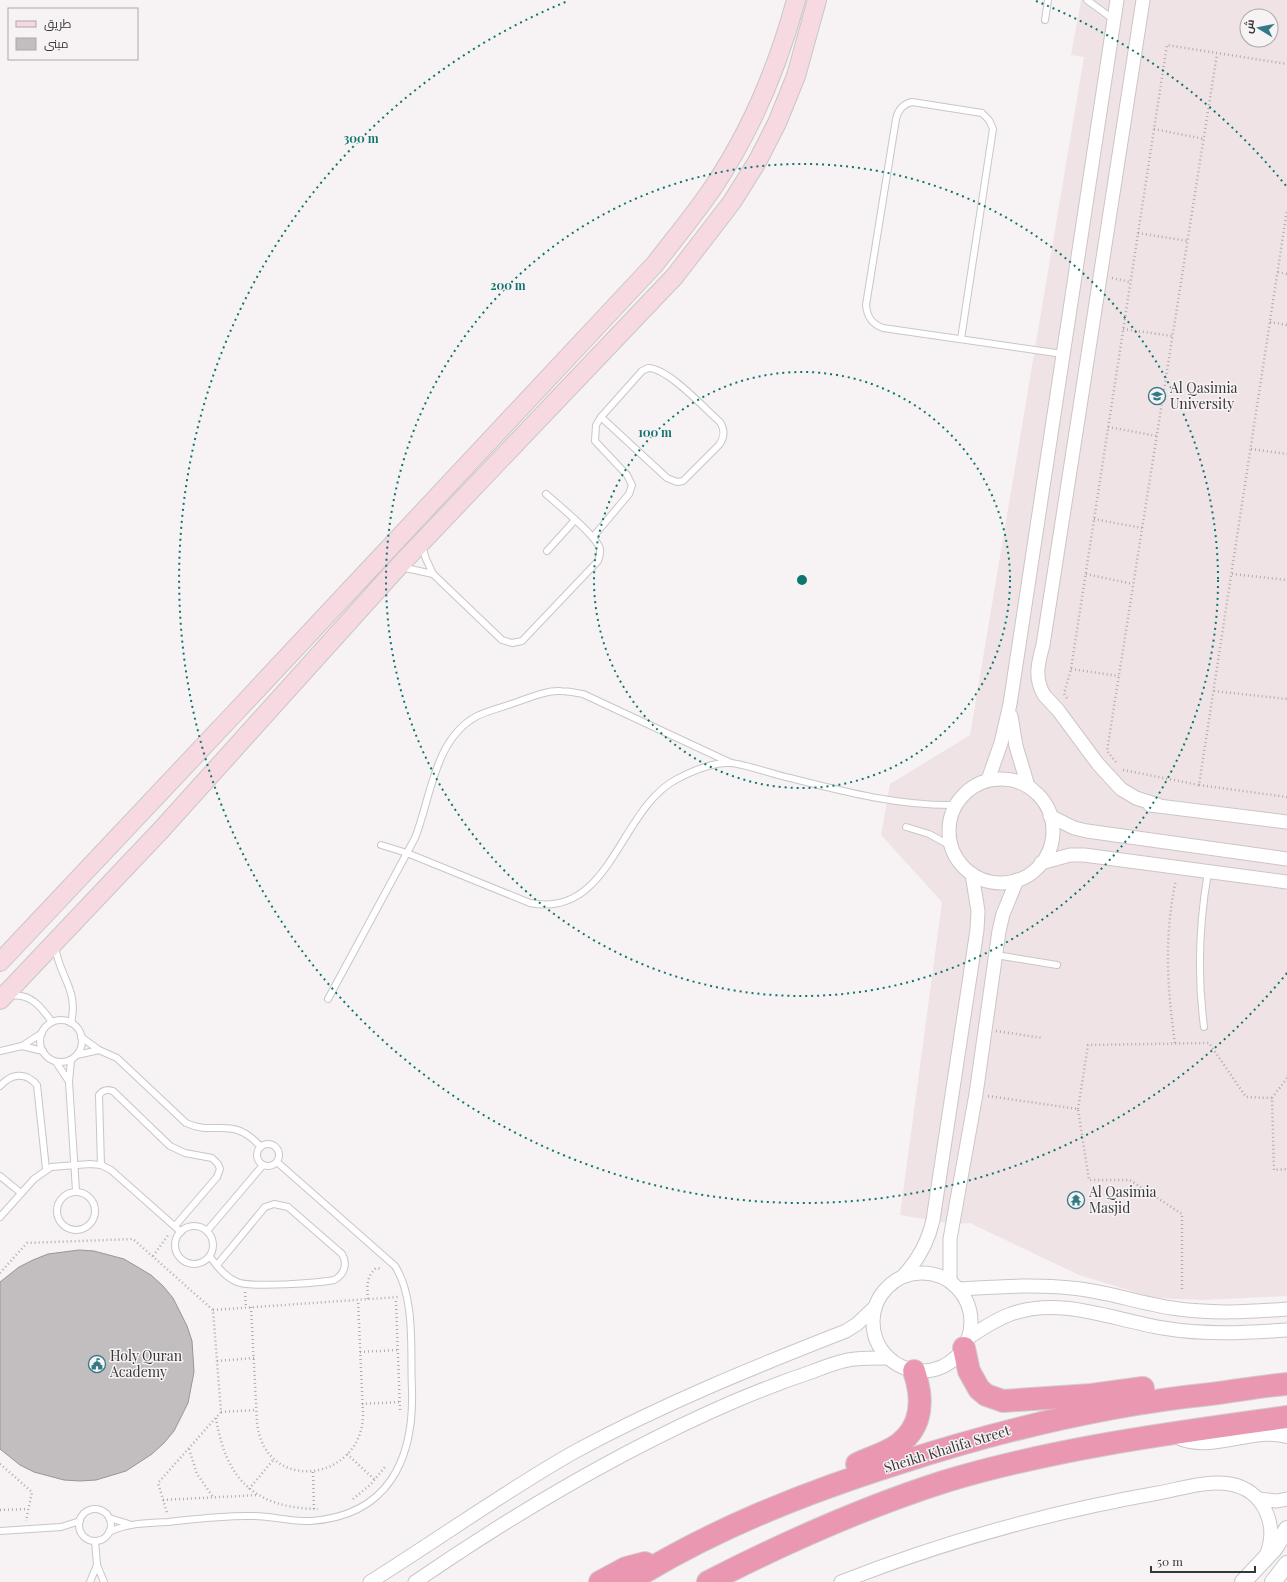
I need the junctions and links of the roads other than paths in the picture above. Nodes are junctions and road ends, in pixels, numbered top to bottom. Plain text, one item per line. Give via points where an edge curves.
1 (796, 0) edge
2 (817, 0) edge
3 (1048, 0) edge
4 (1087, 0) edge
5 (1117, 0) edge
6 (1143, 0) edge
7 (1045, 20) dead end
8 (1114, 20) junction
9 (961, 339) junction
10 (1063, 354) junction
11 (601, 417) junction
12 (546, 494) dead end
13 (575, 520) junction
14 (592, 538) junction
15 (422, 543) junction
16 (547, 551) dead end
17 (398, 567) junction
18 (433, 574) junction
19 (1010, 704) junction
20 (732, 763) junction
21 (988, 780) junction
22 (1028, 786) junction
23 (956, 805) junction
24 (1050, 816) junction
25 (1287, 822) edge
26 (906, 827) dead end
27 (381, 845) dead end
28 (951, 846) junction
29 (406, 853) junction
30 (1287, 859) edge
31 (1041, 863) junction
32 (1208, 871) junction
33 (972, 874) junction
34 (1017, 880) junction
35 (1287, 882) edge
36 (54, 941) junction
37 (996, 955) junction
38 (0, 962) edge
39 (1056, 965) dead end
40 (0, 999) edge
41 (328, 999) dead end
42 (52, 1022) junction
43 (71, 1023) junction
44 (1204, 1027) dead end
45 (42, 1033) junction
46 (81, 1037) junction
47 (22, 1046) junction
48 (99, 1050) junction
49 (0, 1051) edge
50 (43, 1051) junction
51 (77, 1055) junction
52 (71, 1060) junction
53 (56, 1062) junction
54 (69, 1082) junction
55 (0, 1086) edge
56 (261, 1147) junction
57 (277, 1162) junction
58 (74, 1165) junction
59 (101, 1165) junction
60 (263, 1165) junction
61 (46, 1169) junction
62 (0, 1176) edge
63 (76, 1191) junction
64 (21, 1193) junction
65 (0, 1217) edge
66 (175, 1226) junction
67 (207, 1231) junction
68 (181, 1232) junction
69 (228, 1251) junction
70 (211, 1255) junction
71 (217, 1265) junction
72 (904, 1275) junction
73 (955, 1285) junction
74 (875, 1307) junction
75 (1287, 1309) edge
76 (1287, 1330) edge
77 (966, 1343) junction
78 (888, 1358) junction
79 (914, 1371) junction
80 (1287, 1384) edge
81 (1212, 1394) junction
82 (1287, 1417) edge
83 (1173, 1433) junction
84 (1287, 1435) edge
85 (837, 1483) junction
86 (1259, 1499) junction
87 (1287, 1499) edge
88 (109, 1518) junction
89 (80, 1522) junction
90 (131, 1524) junction
91 (62, 1527) junction
92 (1287, 1529) edge
93 (0, 1531) edge
94 (81, 1532) junction
95 (109, 1532) junction
96 (95, 1541) junction
97 (1265, 1559) junction
98 (659, 1563) junction
99 (97, 1565) junction
100 (1286, 1568) edge
101 (90, 1582) edge
102 (104, 1582) edge
103 (370, 1582) edge
104 (415, 1582) edge
105 (600, 1582) edge
106 (628, 1582) edge
107 (708, 1582) edge
108 (841, 1582) edge
109 (1243, 1582) edge
110 (1273, 1582) edge

1 - 38 main road via 777,62 760,104 739,145 706,198 655,264
2 - 15 main road via 796,76 777,122 757,162 732,202 675,276
3 - 7 lane
4 - 8 lane
5 - 8 street
6 - 25 street via 1043,645 1045,681 1058,710 1098,764 1110,789 1118,798 1130,804 1158,805
8 - 10 street
9 - 9 lane via 882,328 872,322 866,312 896,119 901,108 912,102 982,113 993,129
9 - 10 lane
10 - 19 street
11 - 11 lane via 642,371 654,368 667,374 720,422 724,433 719,445 687,478 677,482 667,478
11 - 14 lane via 596,425 596,441 627,475 632,485 629,494
12 - 13 lane
13 - 14 lane
13 - 16 lane
14 - 18 lane via 600,549 598,561 526,638 517,643 502,640
15 - 17 main road
15 - 18 lane
17 - 18 lane
17 - 36 main road via 162,829
19 - 21 street via 1001,743
19 - 22 street via 1016,746
20 - 23 lane via 811,784 901,803
20 - 29 lane via 687,774 656,793 595,881 579,896 560,904 530,903
20 - 29 lane via 583,694 561,691 542,694 476,716 457,732 438,764 422,820
21 - 22 street via 1002,779
21 - 23 street via 970,789
22 - 24 street via 1042,799
23 - 28 street via 949,825
24 - 30 street via 1087,831
24 - 31 street via 1052,836
26 - 28 lane via 929,834
27 - 29 lane
28 - 33 street via 959,862
29 - 41 lane
31 - 32 street via 1070,855 1084,855
31 - 34 street
32 - 35 street
32 - 44 lane via 1198,949
33 - 34 street via 994,882
33 - 72 street via 978,911 976,930 933,1220 923,1250
34 - 37 street via 1003,914
36 - 40 main road
36 - 43 lane via 60,966 73,996
37 - 39 lane
37 - 73 street via 976,1094 950,1239
40 - 42 lane via 19,996 33,1000
42 - 43 lane via 60,1020
42 - 45 lane
43 - 46 lane via 76,1026
45 - 47 lane
45 - 50 lane via 40,1042
46 - 48 lane
46 - 51 lane via 82,1043
47 - 49 lane
47 - 50 lane
48 - 51 lane
48 - 56 lane via 117,1058 186,1123 200,1128 234,1128 254,1139
50 - 53 lane
51 - 52 lane
52 - 53 lane
52 - 54 lane
53 - 54 lane
54 - 58 lane
55 - 61 lane via 10,1077 21,1075 37,1085
56 - 57 lane via 269,1144 276,1147 279,1154
56 - 60 lane via 257,1156
57 - 60 lane via 272,1166
57 - 90 lane via 395,1266 403,1280 408,1296 412,1412 401,1465 383,1489 360,1507 347,1514 322,1520 286,1521 245,1516
58 - 59 lane
58 - 61 lane
58 - 63 lane
59 - 66 lane via 111,1170
59 - 66 lane via 99,1095 109,1090 170,1146 185,1153 216,1161 220,1169 217,1177
60 - 67 lane
61 - 64 lane
62 - 64 lane
63 - 63 lane via 64,1195 56,1211 57,1217 65,1227 76,1230 88,1227 95,1210 87,1195
64 - 65 lane
66 - 68 lane
67 - 68 lane via 196,1226 185,1228
67 - 70 lane via 213,1240
68 - 70 lane via 175,1242 180,1258 195,1265 201,1264
69 - 70 lane
69 - 71 lane
69 - 71 lane via 265,1207 279,1204 288,1207 339,1251 345,1263 342,1274 329,1281 245,1285 227,1276
70 - 71 lane
72 - 73 street via 928,1272 940,1275
72 - 74 street via 886,1288
73 - 75 street via 1089,1290 1158,1306 1203,1312 1235,1313
73 - 77 street via 965,1298 970,1312 971,1328
74 - 78 street via 873,1329 878,1344
74 - 103 street via 846,1331 706,1387 576,1452 462,1521
76 - 77 street via 1220,1333 1188,1331 1162,1328 1089,1311 1044,1308 1010,1314
77 - 79 street via 958,1356 942,1367
77 - 81 highway via 969,1371 979,1389 994,1399 1003,1401 1091,1395 1170,1385 1191,1387
78 - 79 street
78 - 104 street via 842,1361 772,1385 662,1434 550,1494
79 - 85 highway via 921,1394 920,1408 913,1427 900,1443 853,1467
80 - 81 highway, Sheikh Khalifa Street
81 - 85 highway, Sheikh Khalifa Street via 1177,1397 1050,1420 967,1442
82 - 83 highway
83 - 84 street via 1194,1441 1272,1433
83 - 107 highway via 1060,1453 944,1482 863,1510
85 - 98 highway, Sheikh Khalifa Street via 730,1527
86 - 87 street
86 - 97 street via 1268,1515 1271,1532
86 - 108 street via 1238,1486 1221,1483 1124,1499 999,1529 909,1557
88 - 89 lane via 103,1511 94,1509 85,1513
88 - 90 lane
88 - 95 lane
89 - 91 lane
89 - 94 lane
90 - 95 lane
91 - 93 lane
91 - 94 lane
92 - 97 street
94 - 96 lane
95 - 96 lane via 104,1538
96 - 99 lane
97 - 109 street
98 - 105 highway via 637,1564
98 - 106 highway, Sheikh Khalifa Street
99 - 101 lane
99 - 102 lane
100 - 110 street

